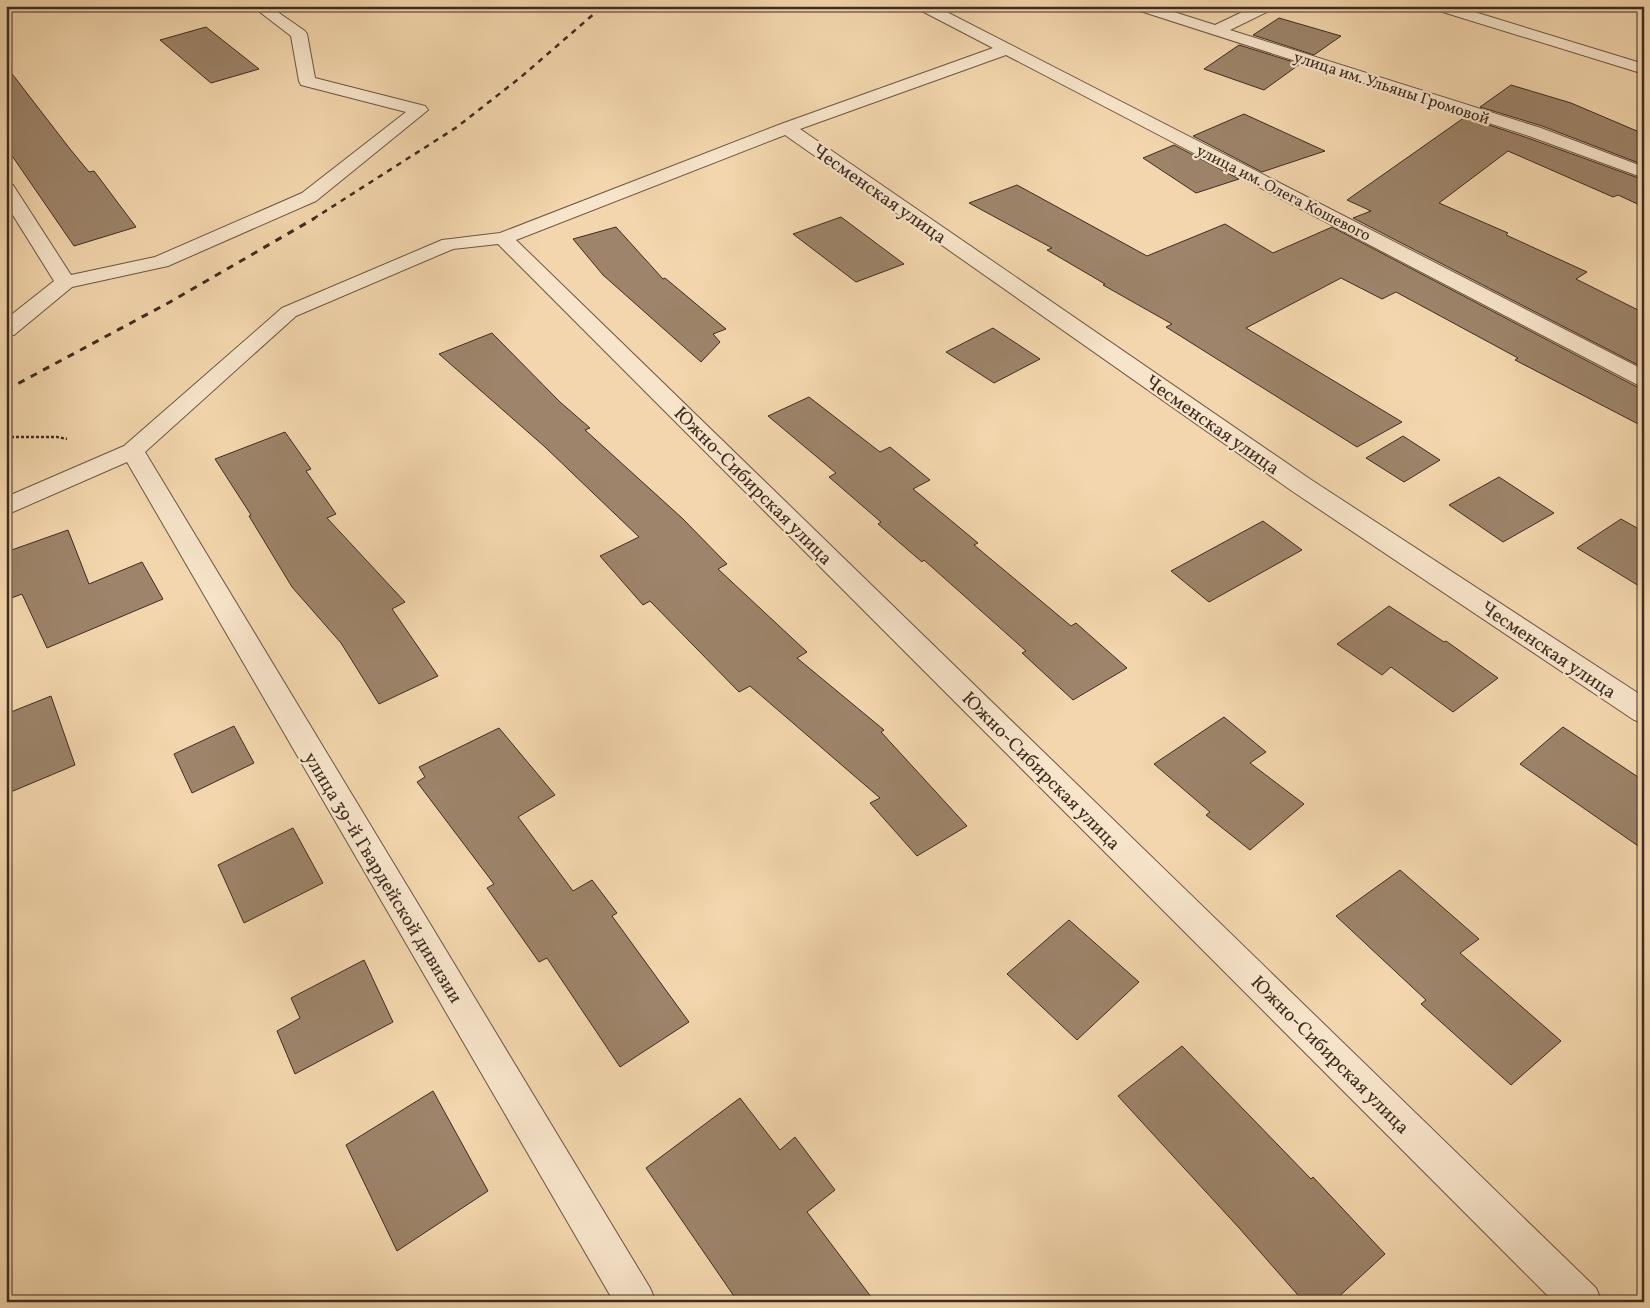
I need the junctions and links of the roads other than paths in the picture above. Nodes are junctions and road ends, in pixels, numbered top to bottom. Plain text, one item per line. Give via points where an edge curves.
1 (259, 6) edge
2 (923, 6) edge
3 (1138, 6) edge
4 (1268, 6) edge
5 (1438, 6) edge
6 (1215, 31) junction
7 (1007, 49) junction
8 (1644, 69) edge
9 (787, 128) junction
10 (1644, 173) edge
11 (6, 189) edge
12 (503, 238) junction
13 (65, 282) junction
14 (6, 330) edge
15 (1644, 379) edge
16 (132, 452) junction
17 (6, 507) edge
18 (1644, 712) edge
19 (636, 1302) edge
20 (1582, 1302) edge

1 - 13 street via 299,34 307,81 419,110 309,197 161,262
2 - 7 street, улица им. Олега Кошевого
3 - 6 street, улица им. Ульяны Громовой
4 - 6 street
5 - 8 street
6 - 10 street, улица им. Ульяны Громовой via 1535,132
7 - 9 street
7 - 15 street, улица им. Олега Кошевого
9 - 12 street
9 - 18 street, Чесменская улица via 1300,484
11 - 13 street
12 - 16 street via 449,244 289,312
12 - 20 street, Южно-Сибирская улица
13 - 14 street
16 - 17 street
16 - 19 street, улица 39-й Гвардейской дивизии

